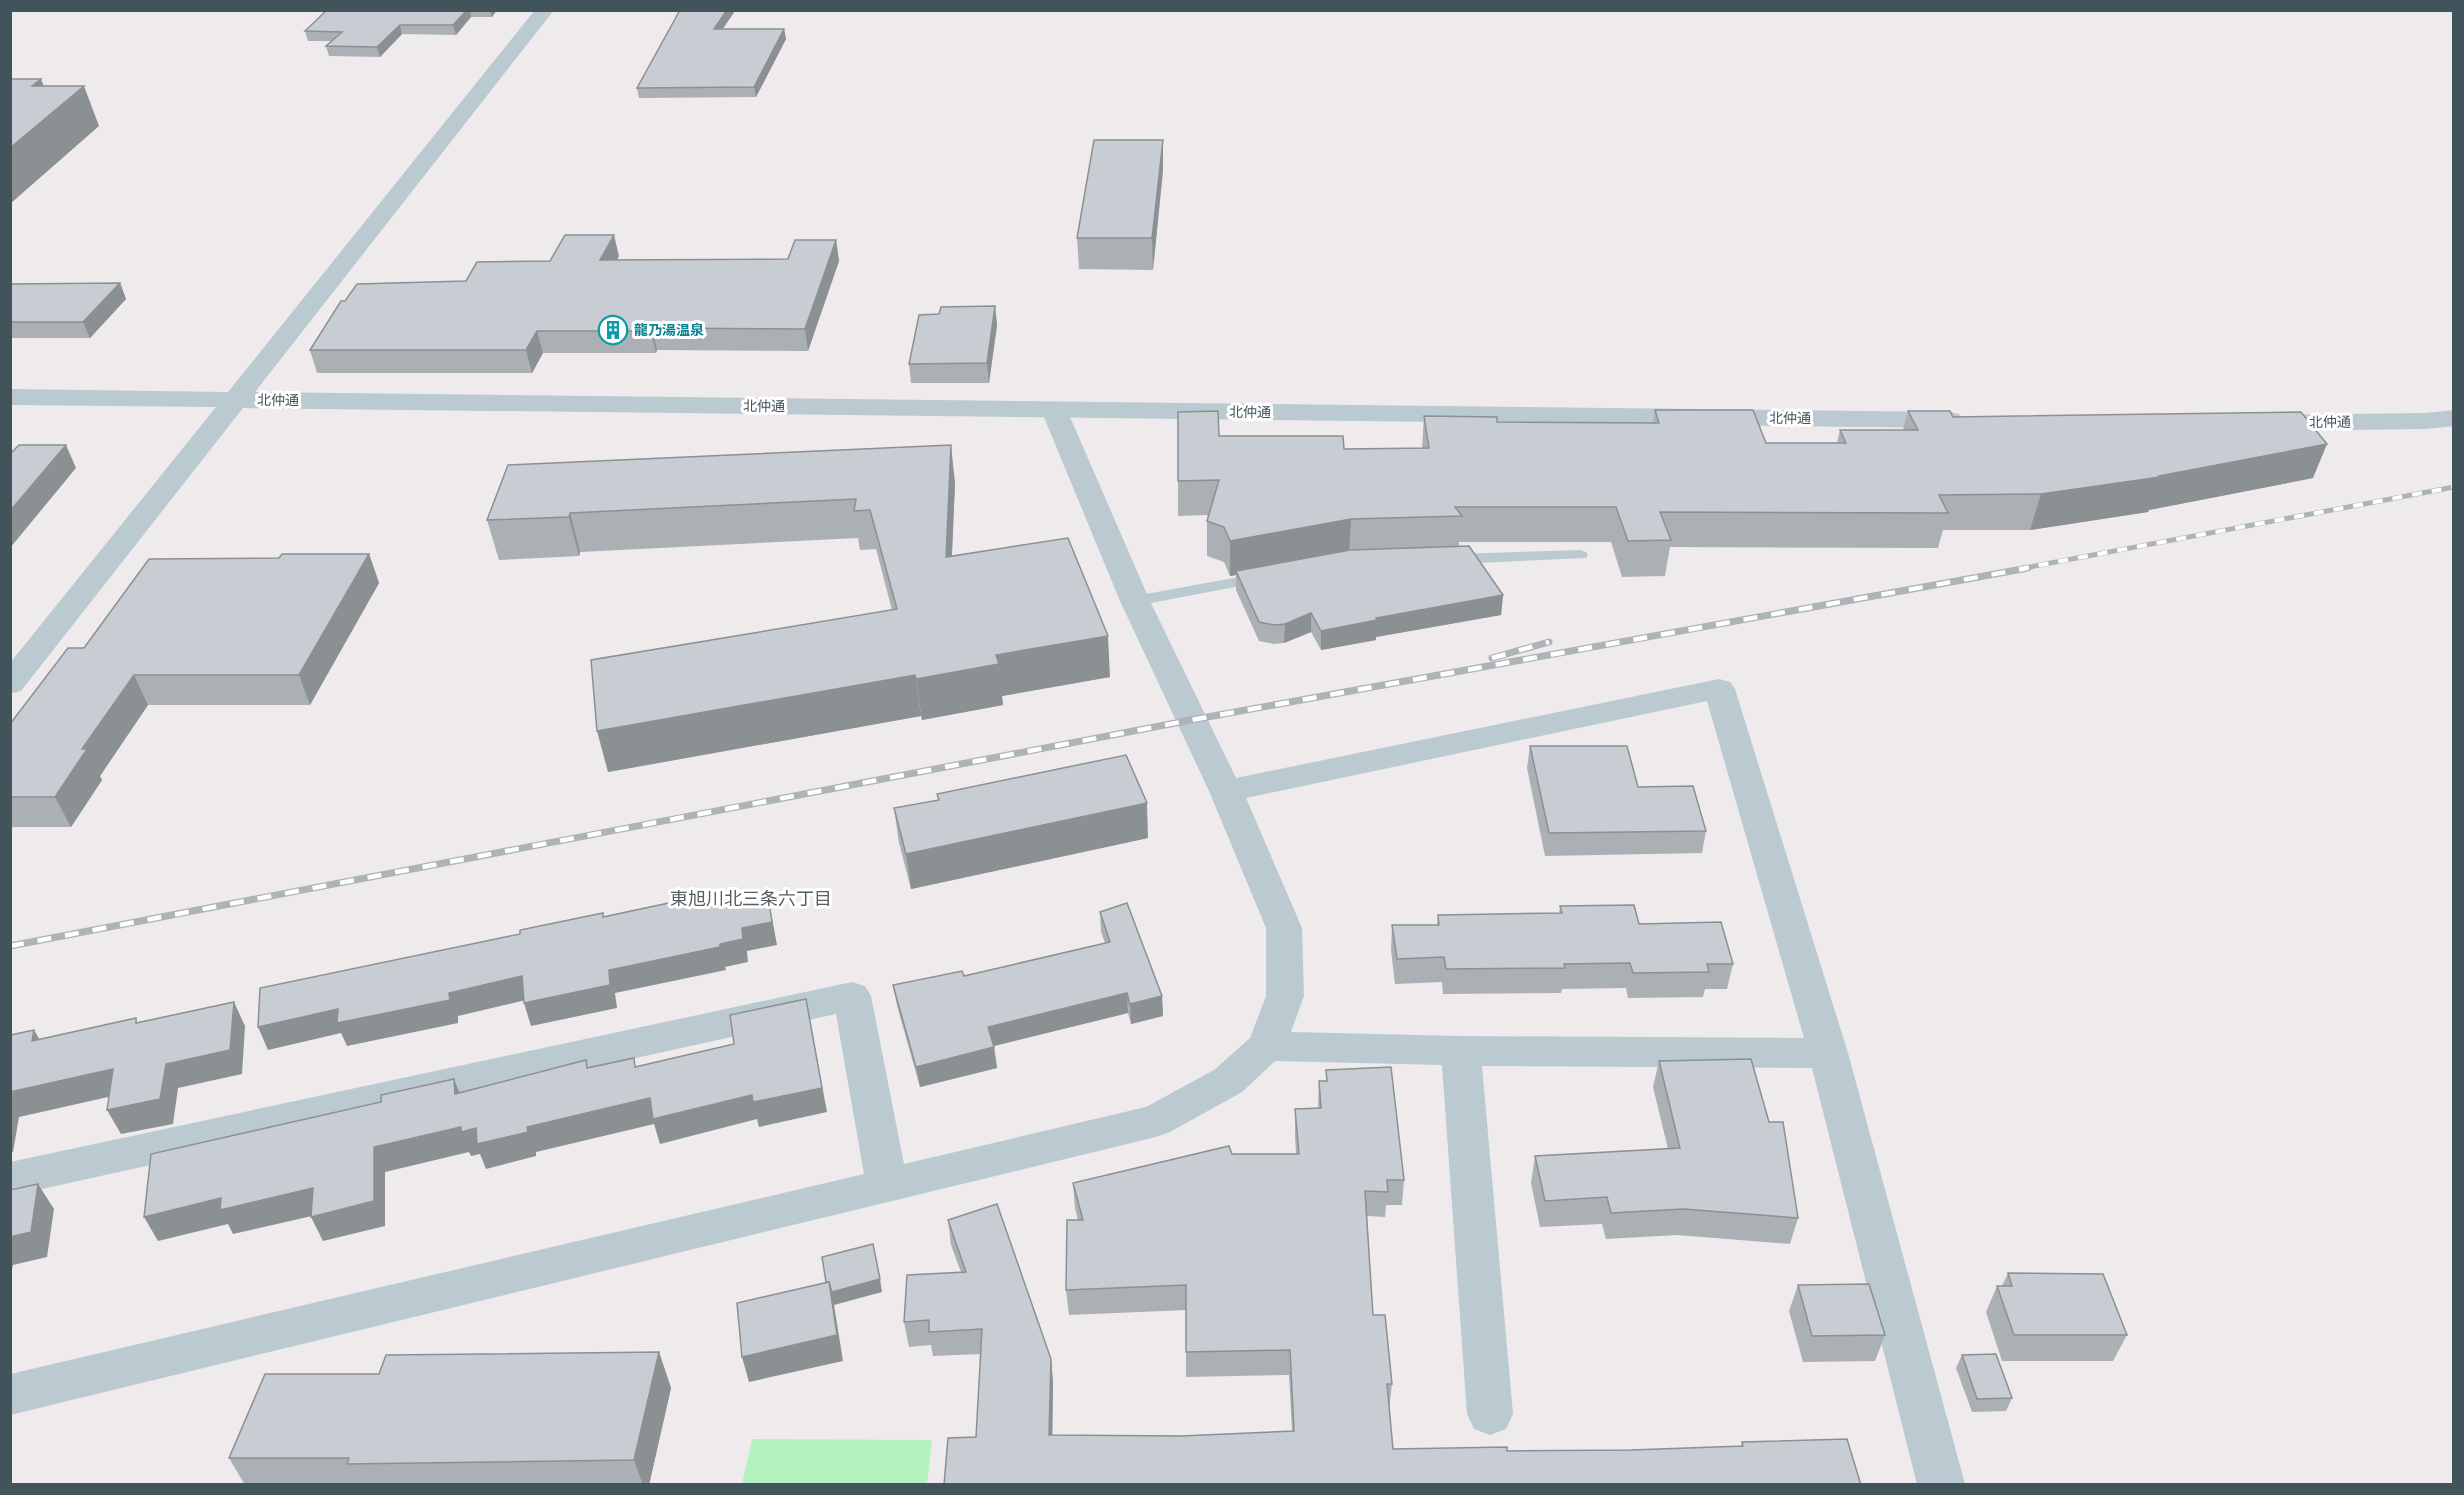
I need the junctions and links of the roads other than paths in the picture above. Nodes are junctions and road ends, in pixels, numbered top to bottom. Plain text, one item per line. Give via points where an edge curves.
1 (545, 10) edge
2 (10, 396) edge
3 (236, 399) junction
4 (1054, 410) junction
5 (2454, 418) edge
6 (1978, 420) edge
7 (2242, 423) edge
8 (1580, 555) dead end
9 (1442, 559) edge
10 (1282, 574) edge
11 (1136, 601) junction
12 (10, 684) edge
13 (1226, 791) junction
14 (1266, 1046) junction
15 (1461, 1051) junction
16 (1828, 1053) junction
17 (10, 1179) edge
18 (887, 1184) junction
19 (10, 1395) edge
20 (1490, 1414) dead end
21 (1941, 1485) edge

1 - 3 street
2 - 3 street, 北仲通
3 - 4 street, 北仲通
3 - 12 street
4 - 6 street, 北仲通
4 - 11 street
5 - 7 street, 北仲通
8 - 9 lane
10 - 11 lane
11 - 13 street
13 - 14 street via 1284,928 1285,996
13 - 16 street via 1719,689
14 - 15 street
14 - 18 street via 1228,1081 1156,1121
15 - 16 street
15 - 20 street
16 - 21 street
17 - 18 street via 852,996
18 - 19 street

